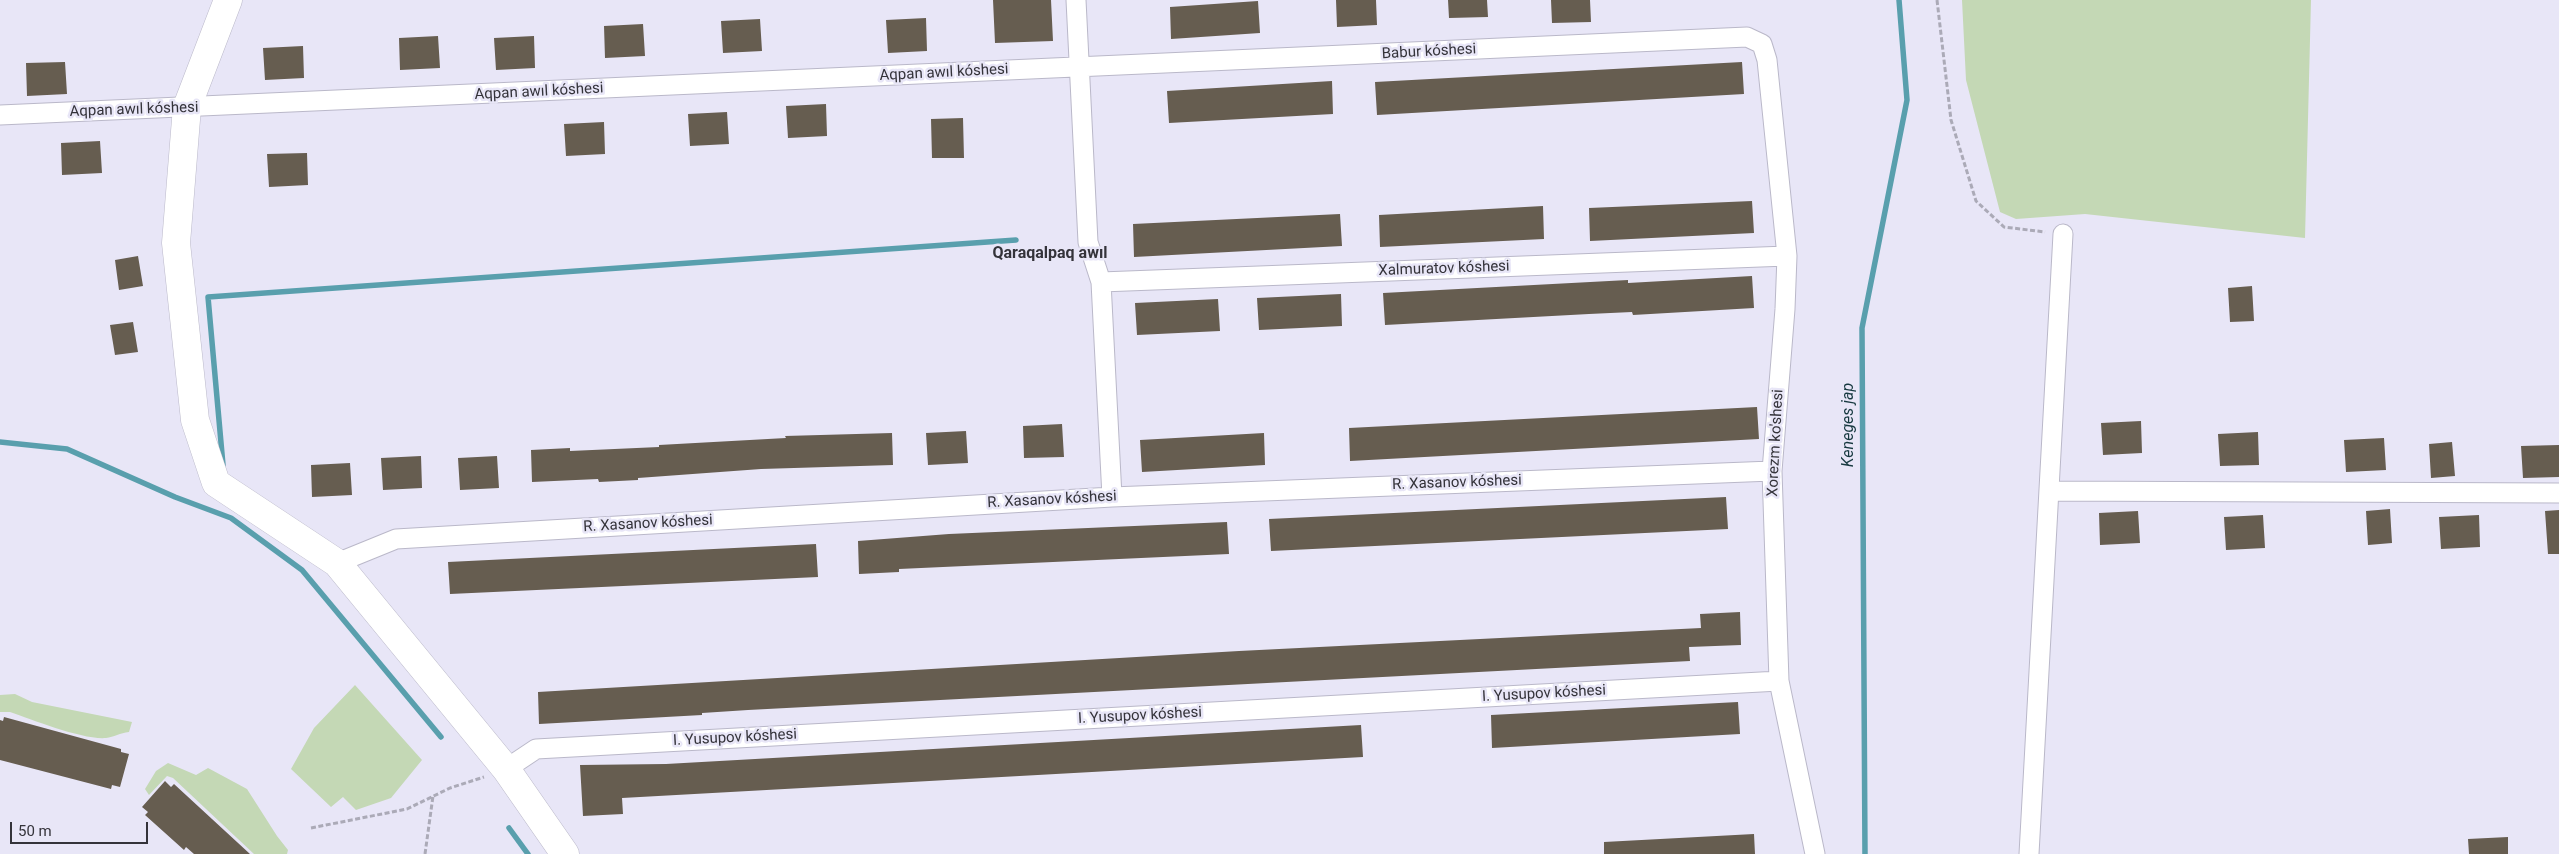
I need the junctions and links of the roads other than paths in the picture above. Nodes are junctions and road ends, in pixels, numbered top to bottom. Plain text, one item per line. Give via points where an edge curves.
1 (228, 0) edge
2 (1076, 0) edge
3 (1767, 60) joint
4 (1078, 67) junction
5 (187, 107) junction
6 (0, 115) edge
7 (2063, 234) road end
8 (1787, 256) junction
9 (1101, 282) junction
10 (1772, 471) junction
11 (2049, 491) junction
12 (2559, 493) edge
13 (1112, 497) junction
14 (337, 563) junction
15 (1779, 681) junction
16 (506, 769) junction
17 (565, 854) edge
18 (1816, 854) edge
19 (2029, 854) edge

1 - 5 street
2 - 4 street
3 - 4 street, Babur kóshesi via 1762,44 1747,37
3 - 8 street, Xorezm ko'shesi
4 - 5 street, Aqpan awıl kóshesi
4 - 9 street via 1088,242
5 - 6 street, Aqpan awıl kóshesi
5 - 14 street via 176,243 195,420 216,483
7 - 11 street
8 - 9 street, Xalmuratov kóshesi
8 - 10 street, Xorezm ko'shesi
9 - 13 street
10 - 13 street, R. Xasanov kóshesi
10 - 15 street, Xorezm ko'shesi
11 - 12 street
11 - 19 street
13 - 14 street, R. Xasanov kóshesi via 396,539
14 - 16 street
15 - 16 street, I. Yusupov kóshesi via 536,749
15 - 18 street, Xorezm ko'shesi
16 - 17 street

